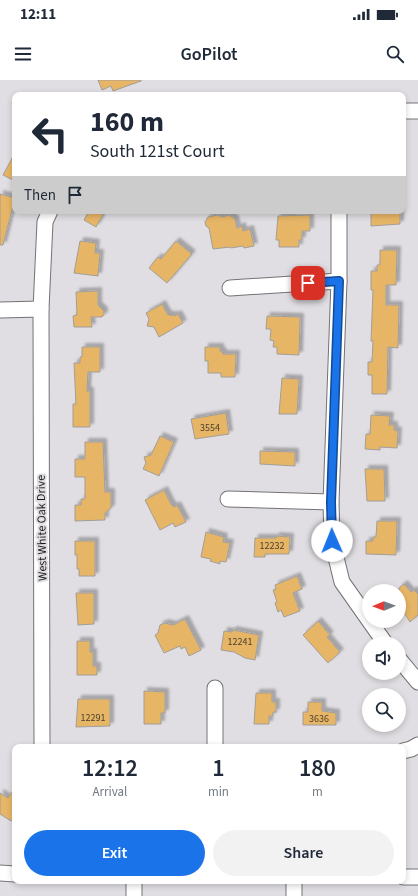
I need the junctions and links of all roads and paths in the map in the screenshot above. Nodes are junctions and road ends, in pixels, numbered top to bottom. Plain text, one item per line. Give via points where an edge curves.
1 (406, 111) edge
2 (418, 111) edge
3 (49, 214) edge
4 (339, 214) edge
5 (339, 281) junction
6 (230, 288) dead end
7 (41, 309) junction
8 (0, 310) edge
9 (228, 499) dead end
10 (331, 502) junction
11 (381, 636) edge
12 (406, 667) edge
13 (418, 682) edge
14 (215, 688) dead end
15 (42, 744) edge
16 (215, 744) edge
17 (418, 744) edge
18 (406, 750) edge
19 (0, 873) edge
20 (12, 874) edge
21 (406, 877) edge
22 (418, 877) edge
23 (134, 884) edge
24 (294, 884) edge
25 (134, 896) edge
26 (294, 896) edge

1 - 2 street
3 - 7 street, West White Oak Drive via 45,222
4 - 5 street
5 - 6 street
5 - 10 street
7 - 8 street
7 - 15 street, West White Oak Drive
9 - 10 street
10 - 11 street via 332,541 342,582
12 - 13 street
14 - 16 street
17 - 18 street
19 - 20 street
21 - 22 street
23 - 25 street
24 - 26 street

